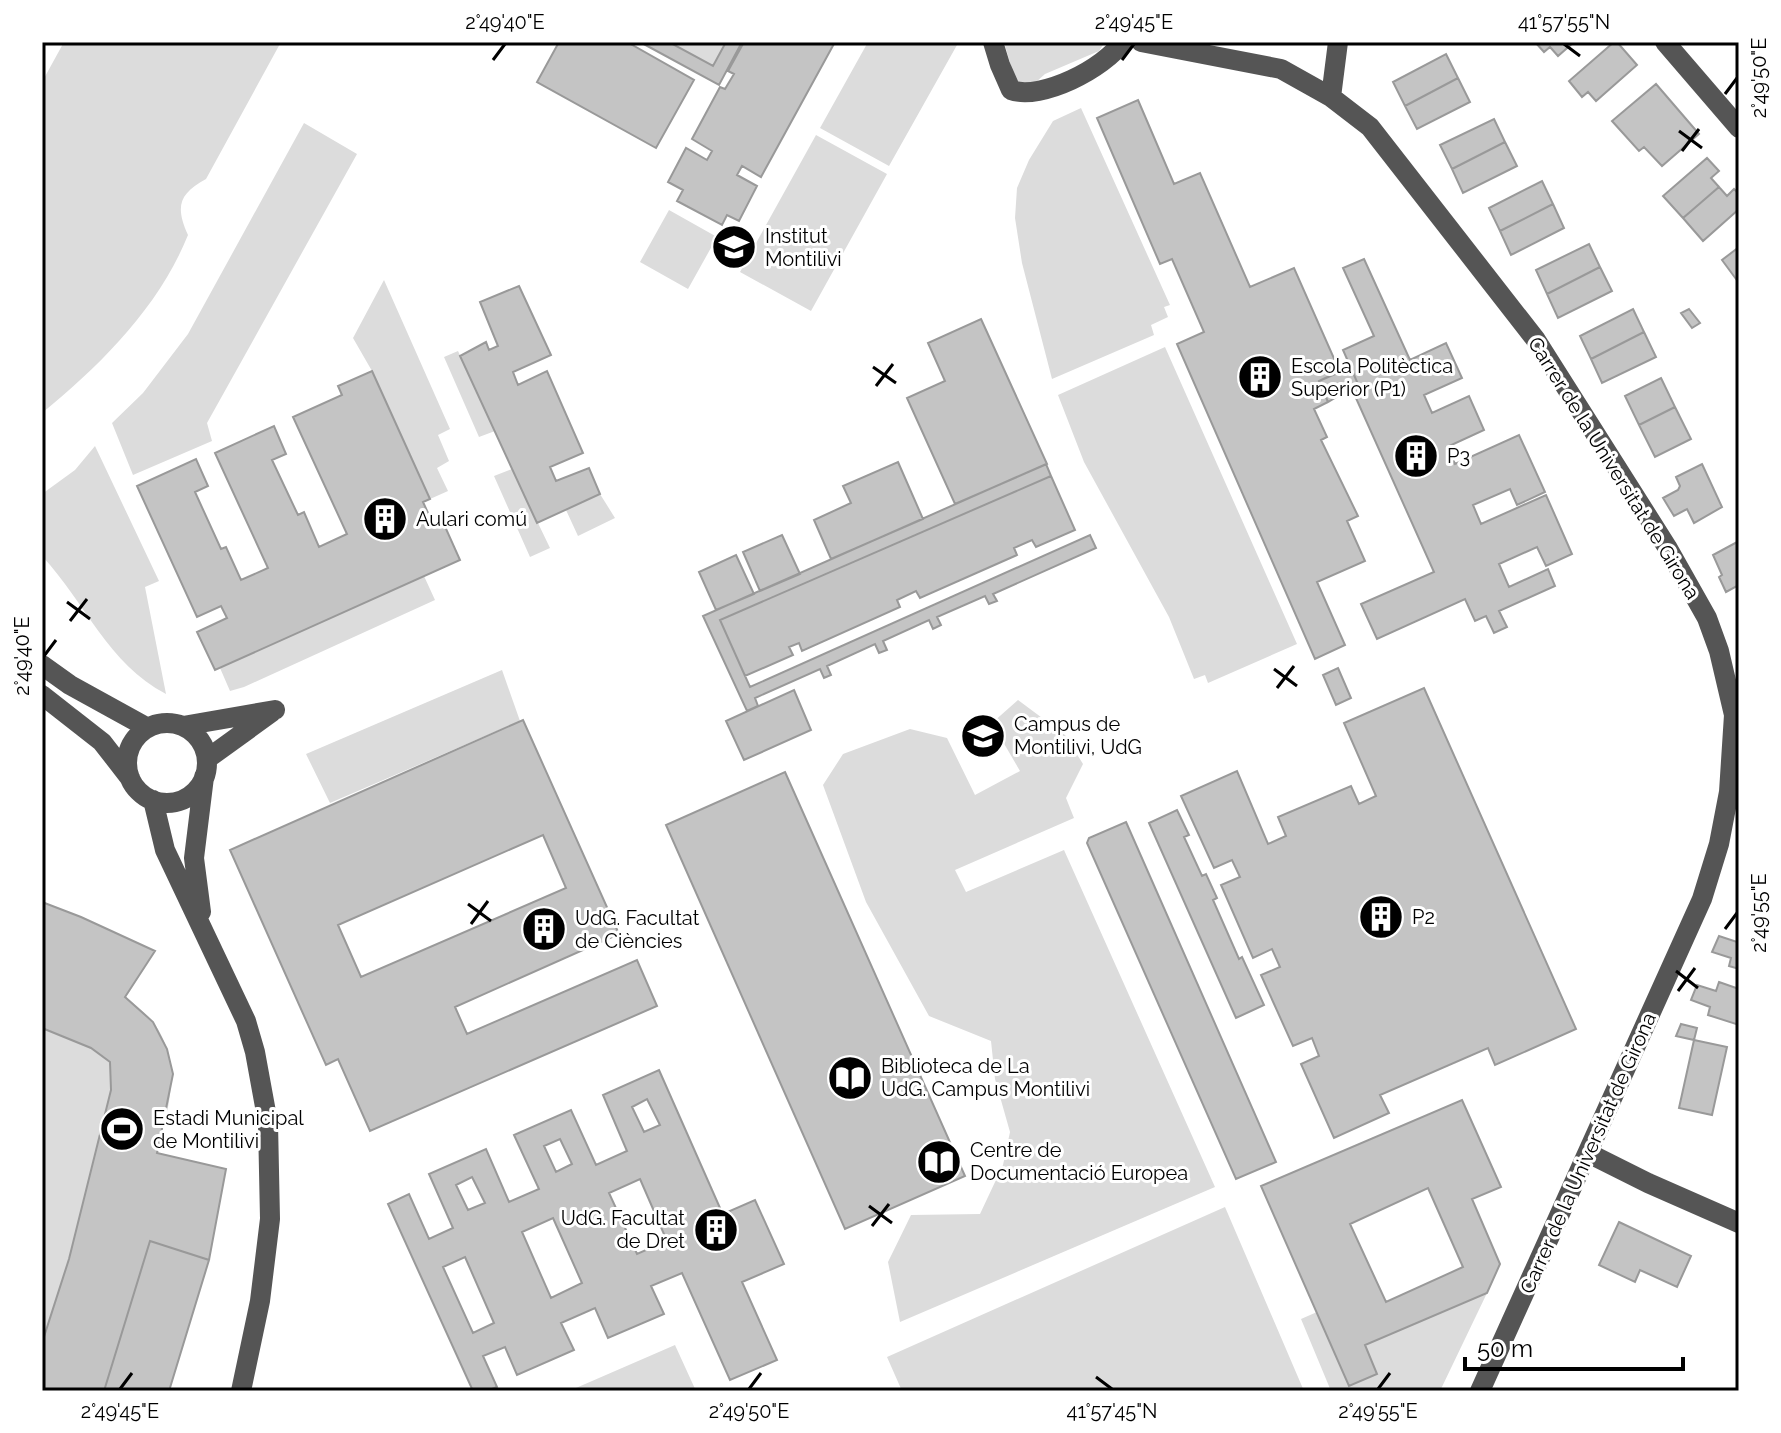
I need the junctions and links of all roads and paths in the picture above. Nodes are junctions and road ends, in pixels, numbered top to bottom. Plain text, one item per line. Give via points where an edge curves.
1 (993, 42) edge
2 (1122, 42) edge
3 (1141, 42) edge
4 (1338, 42) edge
5 (1665, 42) edge
6 (1331, 97) junction
7 (1739, 128) edge
8 (42, 665) edge
9 (42, 695) edge
10 (1736, 714) edge
11 (183, 726) junction
12 (148, 728) junction
13 (206, 768) junction
14 (130, 778) junction
15 (153, 800) junction
16 (203, 928) junction
17 (1588, 1153) junction
18 (1739, 1223) edge
19 (241, 1391) edge
20 (1480, 1391) edge

1 - 2 street via 1011,90 1021,94 1076,77 1107,59
3 - 6 street, Carrer de la Universitat de Girona via 1281,69
4 - 6 street
5 - 7 street
6 - 10 street, Carrer de la Universitat de Girona via 1370,127 1536,340 1707,618
8 - 12 street
9 - 14 street via 102,742
10 - 17 street, Carrer de la Universitat de Girona via 1729,792 1702,899
11 - 12 street via 165,723
11 - 13 street via 202,743
11 - 13 street via 275,710
12 - 14 street via 128,754
13 - 15 street via 192,794
13 - 16 street via 194,858
14 - 15 street
15 - 16 street via 165,850
16 - 19 street via 246,1021 268,1123 270,1219
17 - 18 street
17 - 20 street, Carrer de la Universitat de Girona

